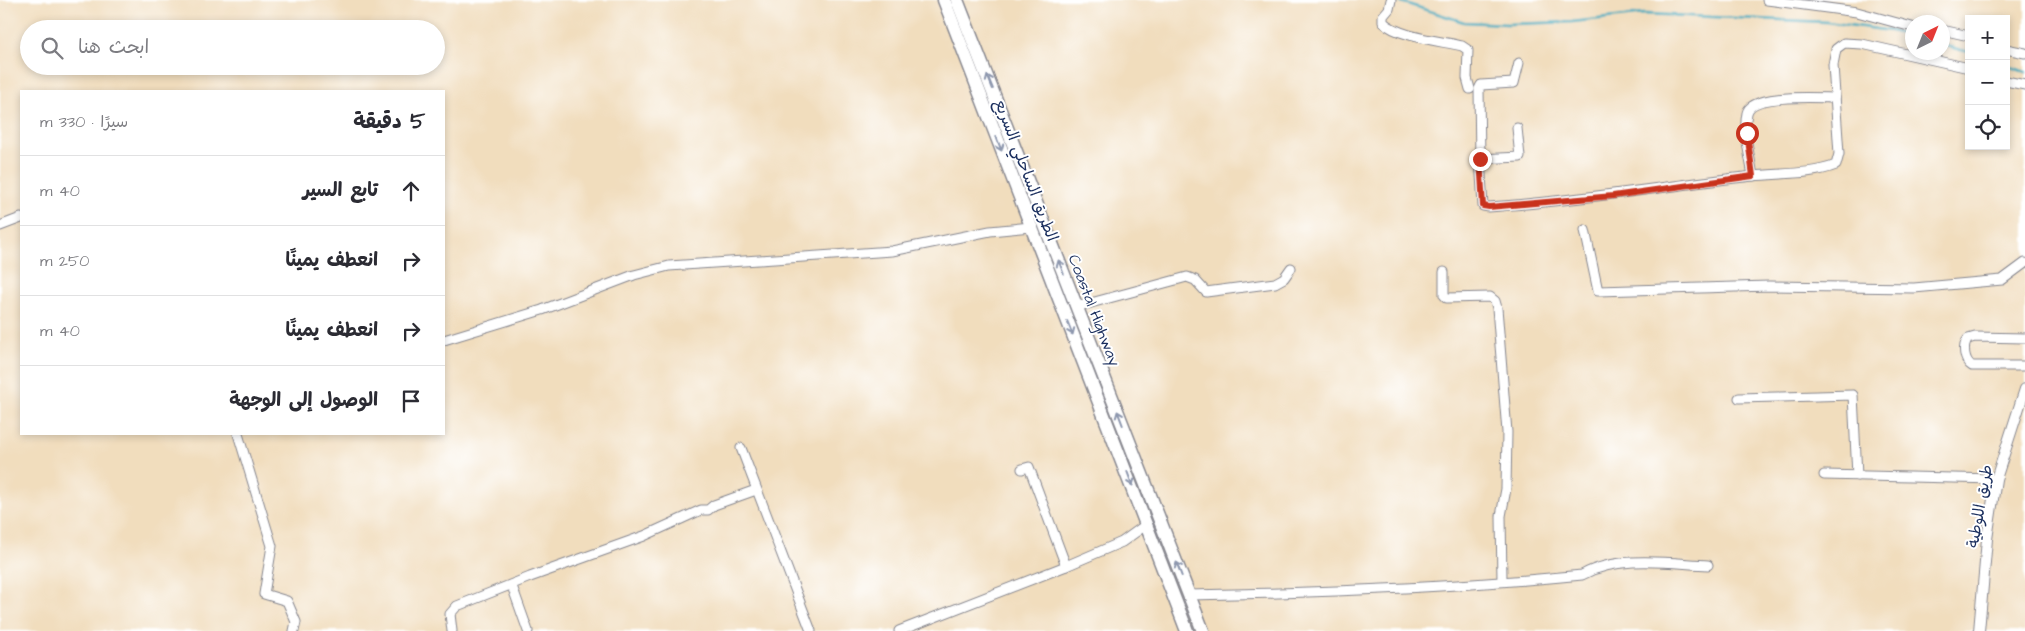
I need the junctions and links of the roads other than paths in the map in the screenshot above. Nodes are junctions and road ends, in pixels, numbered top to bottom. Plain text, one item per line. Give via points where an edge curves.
1 (944, 0) edge
2 (957, 0) edge
3 (1391, 0) edge
4 (1767, 0) edge
5 (1905, 25) edge
6 (1950, 32) edge
7 (1965, 35) edge
8 (2010, 50) edge
9 (2025, 53) edge
10 (1518, 63) dead end
11 (1965, 67) edge
12 (2010, 82) edge
13 (2025, 85) edge
14 (1470, 88) dead end
15 (1835, 98) junction
16 (1517, 128) dead end
17 (1480, 159) junction
18 (1753, 176) junction
19 (20, 218) edge
20 (0, 226) edge
21 (1031, 227) junction
22 (1585, 230) dead end
23 (2025, 263) edge
24 (1291, 268) dead end
25 (1444, 272) dead end
26 (1076, 307) junction
27 (2025, 338) edge
28 (445, 340) edge
29 (2025, 366) edge
30 (2025, 389) edge
31 (1739, 398) dead end
32 (238, 435) edge
33 (740, 448) dead end
34 (1022, 469) dead end
35 (1824, 475) dead end
36 (1857, 476) junction
37 (1996, 480) junction
38 (756, 490) junction
39 (1147, 524) junction
40 (1708, 565) dead end
41 (1066, 566) junction
42 (1502, 580) junction
43 (512, 586) junction
44 (1189, 595) junction
45 (294, 631) edge
46 (452, 631) edge
47 (528, 631) edge
48 (811, 631) edge
49 (900, 631) edge
50 (1187, 631) edge
51 (1203, 631) edge
52 (1978, 631) edge

1 -> 21 highway, الطريق الساحلي السريع
26 -> 2 highway, Coastal Highway
3 - 14 street via 1383,16 1388,27 1468,50
4 - 5 street via 1857,12
6 - 7 street
8 - 9 street
10 - 17 street via 1514,83 1481,85 1479,89
11 - 15 street via 1862,44 1844,43 1836,49 1833,65
12 - 13 street
15 - 18 street via 1839,154 1836,165
15 - 18 street via 1768,99 1750,107 1746,123
16 - 17 street via 1520,157
17 - 18 street via 1483,206 1489,207 1613,196
19 - 20 street
21 - 28 street via 990,231 892,251 670,266 634,275 542,310
21 -> 39 highway, الطريق الساحلي السريع
22 - 23 street via 1598,291 1769,286 1914,288 2002,280
24 - 26 street via 1284,278 1275,283 1206,292 1195,280 1187,277
25 - 42 street via 1444,295 1447,298 1490,297 1497,308 1507,432 1506,489 1501,516
44 -> 26 highway, Coastal Highway
27 - 29 street via 1975,337 1968,338 1965,343 1966,359 1972,366
30 - 37 main road, طريق اللوطية
31 - 36 street via 1853,395
32 - 45 street via 272,546 264,594 287,602 296,622
33 - 38 street
34 - 41 street via 1029,467
35 - 36 street
36 - 37 street
37 - 52 main road, طريق اللوطية
38 - 43 street
38 - 48 street
39 - 41 street via 1122,542
39 - 50 highway, الطريق الساحلي السريع
40 - 42 street via 1624,564 1592,569 1582,575
41 - 49 street
42 - 44 street via 1332,591
43 - 46 street via 454,608 450,614
43 - 47 street
44 - 51 highway, Coastal Highway

